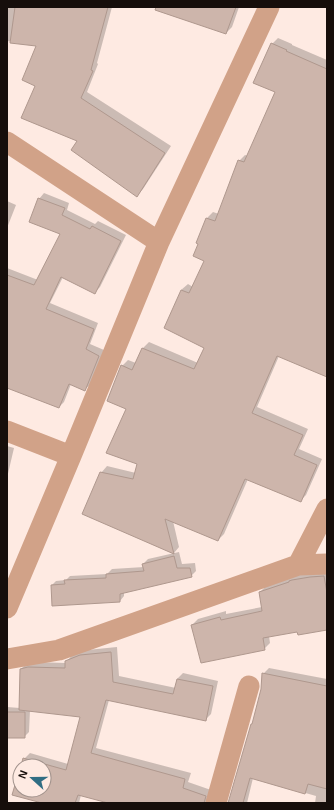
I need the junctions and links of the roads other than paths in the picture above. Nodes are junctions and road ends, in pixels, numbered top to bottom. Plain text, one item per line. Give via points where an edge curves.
1 (269, 7) edge
2 (7, 142) edge
3 (159, 242) junction
4 (7, 431) edge
5 (71, 456) junction
6 (327, 509) edge
7 (298, 564) junction
8 (327, 564) edge
9 (7, 608) edge
10 (7, 659) edge
11 (249, 686) dead end
12 (216, 803) edge

1 - 3 street
2 - 3 street
3 - 5 street
4 - 5 street
5 - 9 street
6 - 7 street
7 - 8 street
7 - 10 street via 59,650
11 - 12 street

